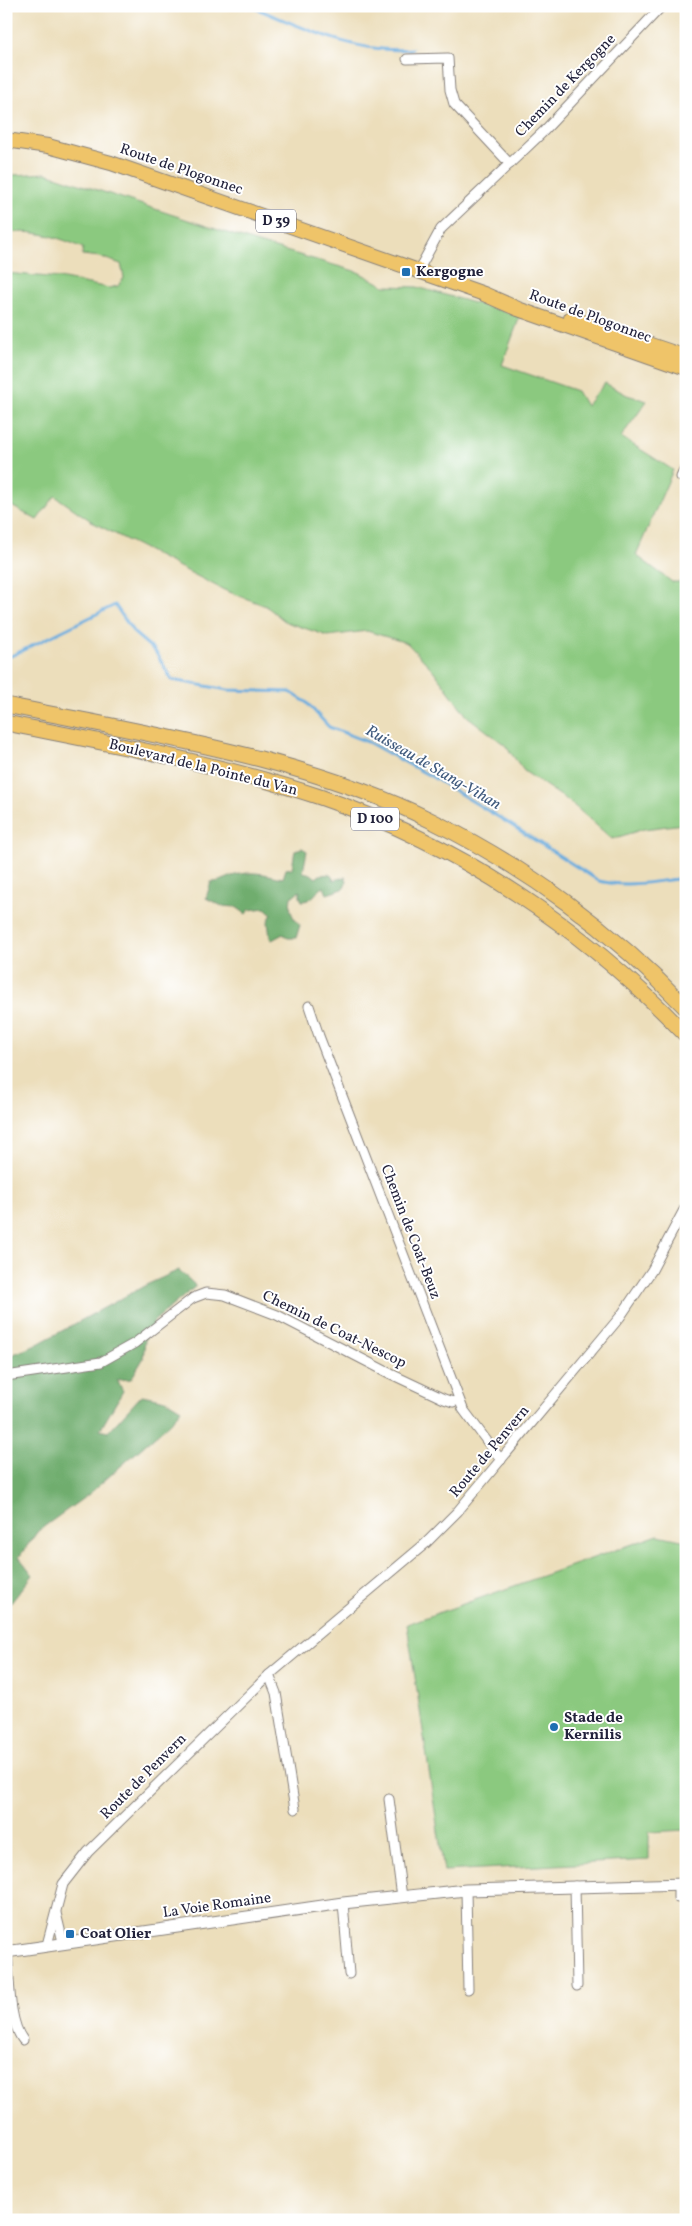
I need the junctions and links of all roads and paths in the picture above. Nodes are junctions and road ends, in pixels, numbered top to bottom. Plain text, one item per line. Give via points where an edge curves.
1 (662, 6) edge
2 (408, 59) dead end
3 (6, 140) edge
4 (510, 164) junction
5 (418, 271) junction
6 (484, 294) junction
7 (686, 356) edge
8 (686, 368) edge
9 (686, 466) edge
10 (681, 477) dead end
11 (6, 705) edge
12 (6, 723) edge
13 (6, 730) edge
14 (119, 746) junction
15 (309, 1006) dead end
16 (686, 1008) edge
17 (686, 1035) edge
18 (686, 1206) edge
19 (6, 1376) edge
20 (459, 1400) junction
21 (501, 1460) junction
22 (269, 1675) junction
23 (389, 1799) dead end
24 (295, 1809) dead end
25 (682, 1884) edge
26 (576, 1886) junction
27 (466, 1890) junction
28 (402, 1897) junction
29 (678, 1898) dead end
30 (343, 1903) junction
31 (56, 1910) junction
32 (63, 1942) junction
33 (47, 1945) junction
34 (7, 1952) edge
35 (349, 1974) dead end
36 (577, 1986) dead end
37 (468, 1989) dead end
38 (23, 2040) dead end

1 - 4 street, Chemin de Kergogne
2 - 4 street via 448,58 454,104
3 - 5 main road, Route de Plogonnec / D 39 via 48,146 111,163
4 - 5 street, Chemin de Kergogne via 441,229
5 - 6 main road, Route de Plogonnec / D 39
6 - 7 main road, Route de Plogonnec / D 39
6 - 8 main road, Route de Plogonnec / D 39
9 - 10 street
11 - 16 highway, Boulevard de la Pointe du Van / D 100 via 220,750 298,770 366,793 433,821 554,893 606,934
12 - 14 highway, Boulevard de la Pointe du Van / D 100
13 - 14 highway, D 100
14 - 17 highway, Boulevard de la Pointe du Van / D 100 via 217,768 321,798 392,825 449,853 502,883 568,930 636,986
15 - 20 street, Chemin de Coat-Beuz
18 - 21 street, Route de Penvern via 652,1270 620,1317
19 - 20 street, Chemin de Coat-Nescop via 101,1362 135,1343 193,1298 206,1293 225,1295 267,1311 444,1399
20 - 21 street, Chemin de Coat-Beuz via 469,1420
21 - 22 street, Route de Penvern via 426,1543
22 - 24 street via 276,1693
22 - 31 street, Route de Penvern via 88,1852 63,1884
23 - 28 street
25 - 26 street, La Voie Romaine
25 - 29 street
26 - 27 street, La Voie Romaine
26 - 36 street
27 - 28 street, La Voie Romaine
27 - 37 street
28 - 30 street, La Voie Romaine
30 - 32 street, La Voie Romaine
30 - 35 street
31 - 32 street, Route de Penvern
31 - 33 street, Route de Penvern
32 - 33 street, La Voie Romaine
33 - 34 street, La Voie Romaine
34 - 38 street via 14,2019

